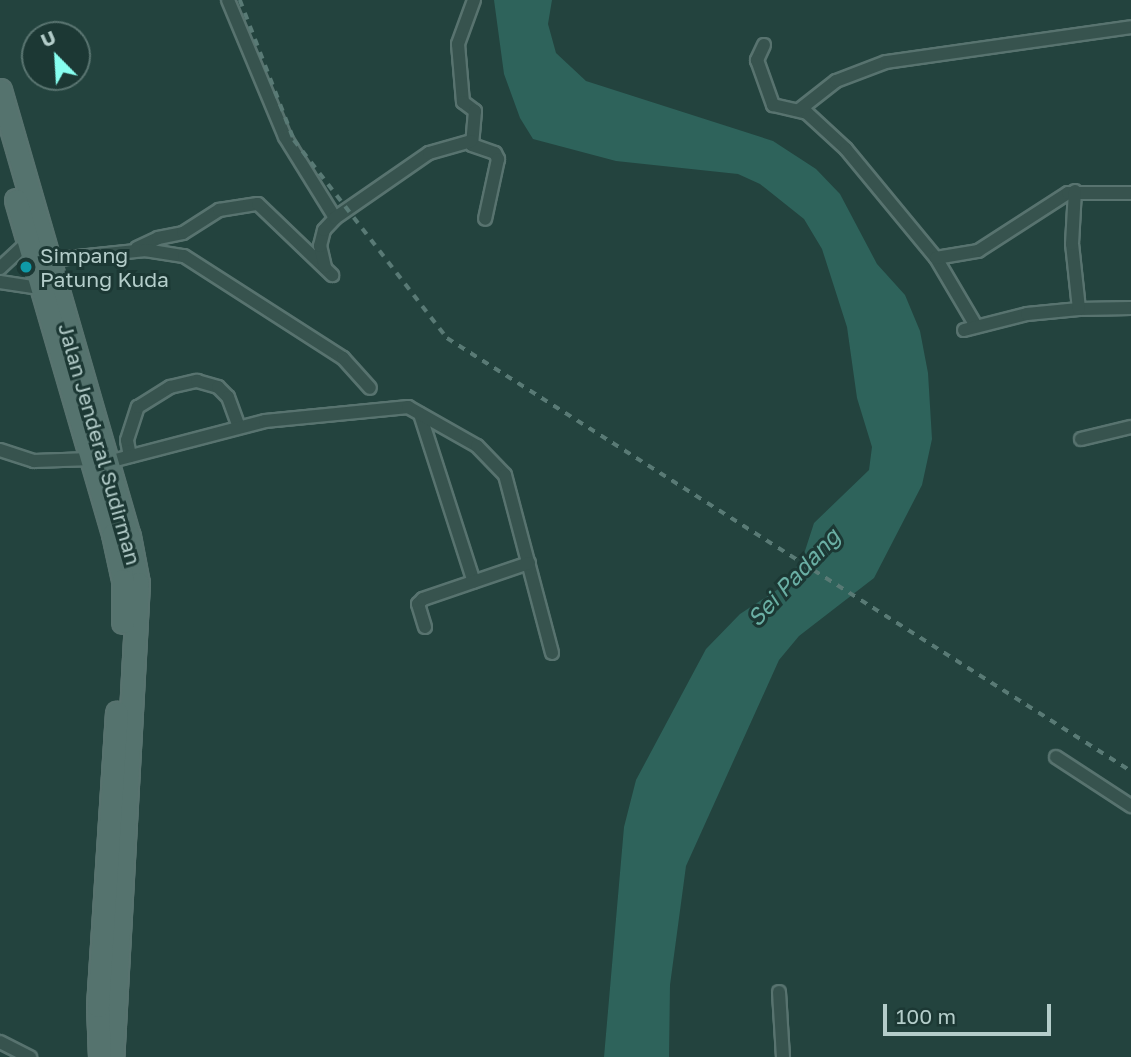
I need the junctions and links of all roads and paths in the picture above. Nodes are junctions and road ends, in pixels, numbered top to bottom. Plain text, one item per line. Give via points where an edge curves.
1 (228, 0) edge
2 (474, 0) edge
3 (1131, 27) edge
4 (764, 45) dead end
5 (0, 90) edge
6 (799, 110) junction
7 (471, 141) junction
8 (0, 142) edge
9 (1076, 191) junction
10 (1131, 193) edge
11 (335, 218) junction
12 (485, 219) dead end
13 (35, 238) junction
14 (133, 251) junction
15 (936, 258) junction
16 (49, 260) junction
17 (0, 268) edge
18 (0, 282) edge
19 (49, 288) junction
20 (1131, 308) edge
21 (1079, 309) junction
22 (370, 388) dead end
23 (420, 414) junction
24 (239, 427) junction
25 (1131, 427) edge
26 (1081, 439) dead end
27 (0, 450) edge
28 (130, 456) junction
29 (99, 461) junction
30 (529, 563) junction
31 (474, 582) junction
32 (425, 627) dead end
33 (552, 653) dead end
34 (1056, 757) dead end
35 (1131, 806) edge
36 (779, 992) dead end
37 (0, 1042) edge
38 (30, 1057) edge
39 (100, 1057) edge
40 (112, 1057) edge
41 (783, 1057) edge

1 - 11 street via 285,137
2 - 7 street via 458,44 463,102 475,111
3 - 6 street via 886,62 836,81
4 - 6 street via 757,60 773,104
5 - 13 main road, Jalan Jenderal Sudirman
6 - 15 street via 846,149
7 - 11 street via 429,153
7 - 12 street via 473,148 495,153 498,159
8 - 13 main road, Jalan Jenderal Sudirman
9 - 10 street
9 - 15 street via 978,251
9 - 21 street via 1072,244
11 - 14 street via 324,230 320,247 329,272 258,204 219,210 183,233 158,238
13 - 16 main road, Jalan Jenderal Sudirman
13 - 17 street
13 - 19 main road, Jalan Jenderal Sudirman
14 - 16 street
14 - 22 street via 184,256 343,358
15 - 21 street via 970,328
16 - 19 main road, Jalan Jenderal Sudirman
18 - 19 street
19 - 29 main road, Jalan Jenderal Sudirman
20 - 21 street
23 - 24 street via 408,407 389,407
23 - 30 street via 477,446 505,475
23 - 31 street
24 - 28 street
24 - 28 street via 228,397 218,387 197,381 170,387 138,407 127,440
25 - 26 street
27 - 29 street via 34,461
28 - 29 street
29 - 39 main road, Jalan Jenderal Sudirman via 123,580 98,1006
29 - 40 main road, Jalan Jenderal Sudirman via 138,583
30 - 31 street
30 - 33 street
31 - 32 street via 418,604
34 - 35 street
36 - 41 street
37 - 38 street

